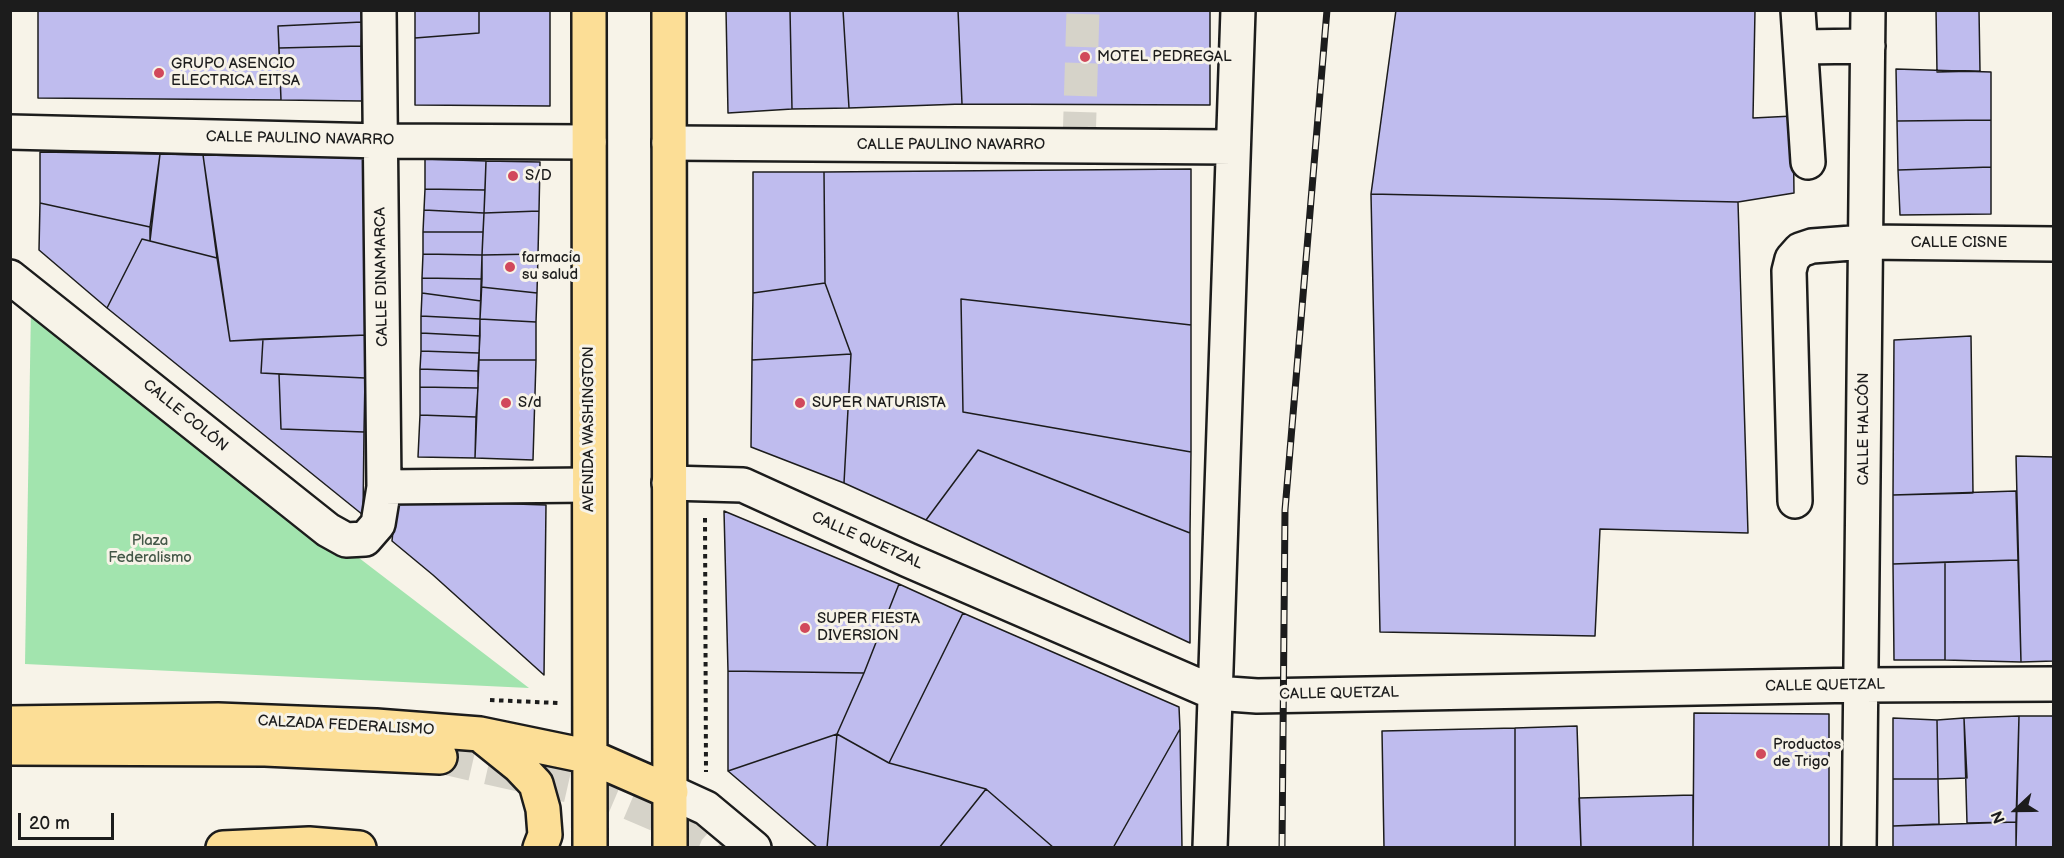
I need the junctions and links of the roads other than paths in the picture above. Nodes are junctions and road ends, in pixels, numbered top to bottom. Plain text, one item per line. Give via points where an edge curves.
1 (379, 10) edge
2 (589, 10) edge
3 (669, 10) edge
4 (1238, 10) edge
5 (1798, 10) edge
6 (1870, 11) edge
7 (1868, 46) junction
8 (1801, 47) junction
9 (10, 132) edge
10 (381, 141) junction
11 (589, 142) junction
12 (669, 143) junction
13 (1233, 147) junction
14 (1808, 162) dead end
15 (1865, 242) junction
16 (2054, 244) edge
17 (10, 277) edge
18 (669, 483) junction
19 (590, 485) junction
20 (384, 487) junction
21 (1795, 501) dead end
22 (365, 540) joint
23 (2054, 684) edge
24 (1862, 685) junction
25 (1215, 693) junction
26 (10, 723) edge
27 (480, 734) junction
28 (10, 748) edge
29 (440, 757) tunnel mouth
30 (591, 757) junction
31 (671, 792) junction
32 (223, 848) edge
33 (359, 848) edge
34 (540, 848) edge
35 (590, 848) edge
36 (670, 848) edge
37 (754, 848) edge
38 (1210, 848) edge
39 (1859, 848) edge

1 - 10 street, CALLE DINAMARCA
2 - 11 main road, AVENIDA WASHINGTON
3 - 12 main road
4 - 13 street
5 - 8 street
6 - 7 street, CALLE HALCÓN
7 - 8 street
7 - 15 street, CALLE HALCÓN
8 - 14 street
9 - 10 street, CALLE PAULINO NAVARRO
10 - 11 street, CALLE PAULINO NAVARRO
10 - 20 street, CALLE DINAMARCA
11 - 19 main road, AVENIDA WASHINGTON
12 - 13 street, CALLE PAULINO NAVARRO
12 - 18 main road
13 - 25 street
15 - 16 street, CALLE CISNE
15 - 21 street, CALLE CISNE via 1812,246 1800,250 1792,259
15 - 24 street, CALLE HALCÓN
17 - 22 street, CALLE COLÓN via 328,530 346,540
18 - 25 street, CALLE QUETZAL via 743,485
18 - 31 main road
19 - 20 street
19 - 30 main road, AVENIDA WASHINGTON
20 - 22 street, CALLE DINAMARCA via 378,524
23 - 24 street, CALLE QUETZAL
24 - 25 street, CALLE QUETZAL via 1257,696
24 - 39 street, CALLE HALCÓN
25 - 38 street
26 - 27 main road, CALZADA FEDERALISMO via 218,720
27 - 30 main road, CALZADA FEDERALISMO
27 - 34 main road via 536,784 543,809
28 - 29 main road, CALZADA FEDERALISMO via 265,749
30 - 31 main road, CALZADA FEDERALISMO
30 - 35 main road, AVENIDA WASHINGTON
31 - 36 main road
31 - 37 street via 706,808
32 - 33 main road via 309,844

